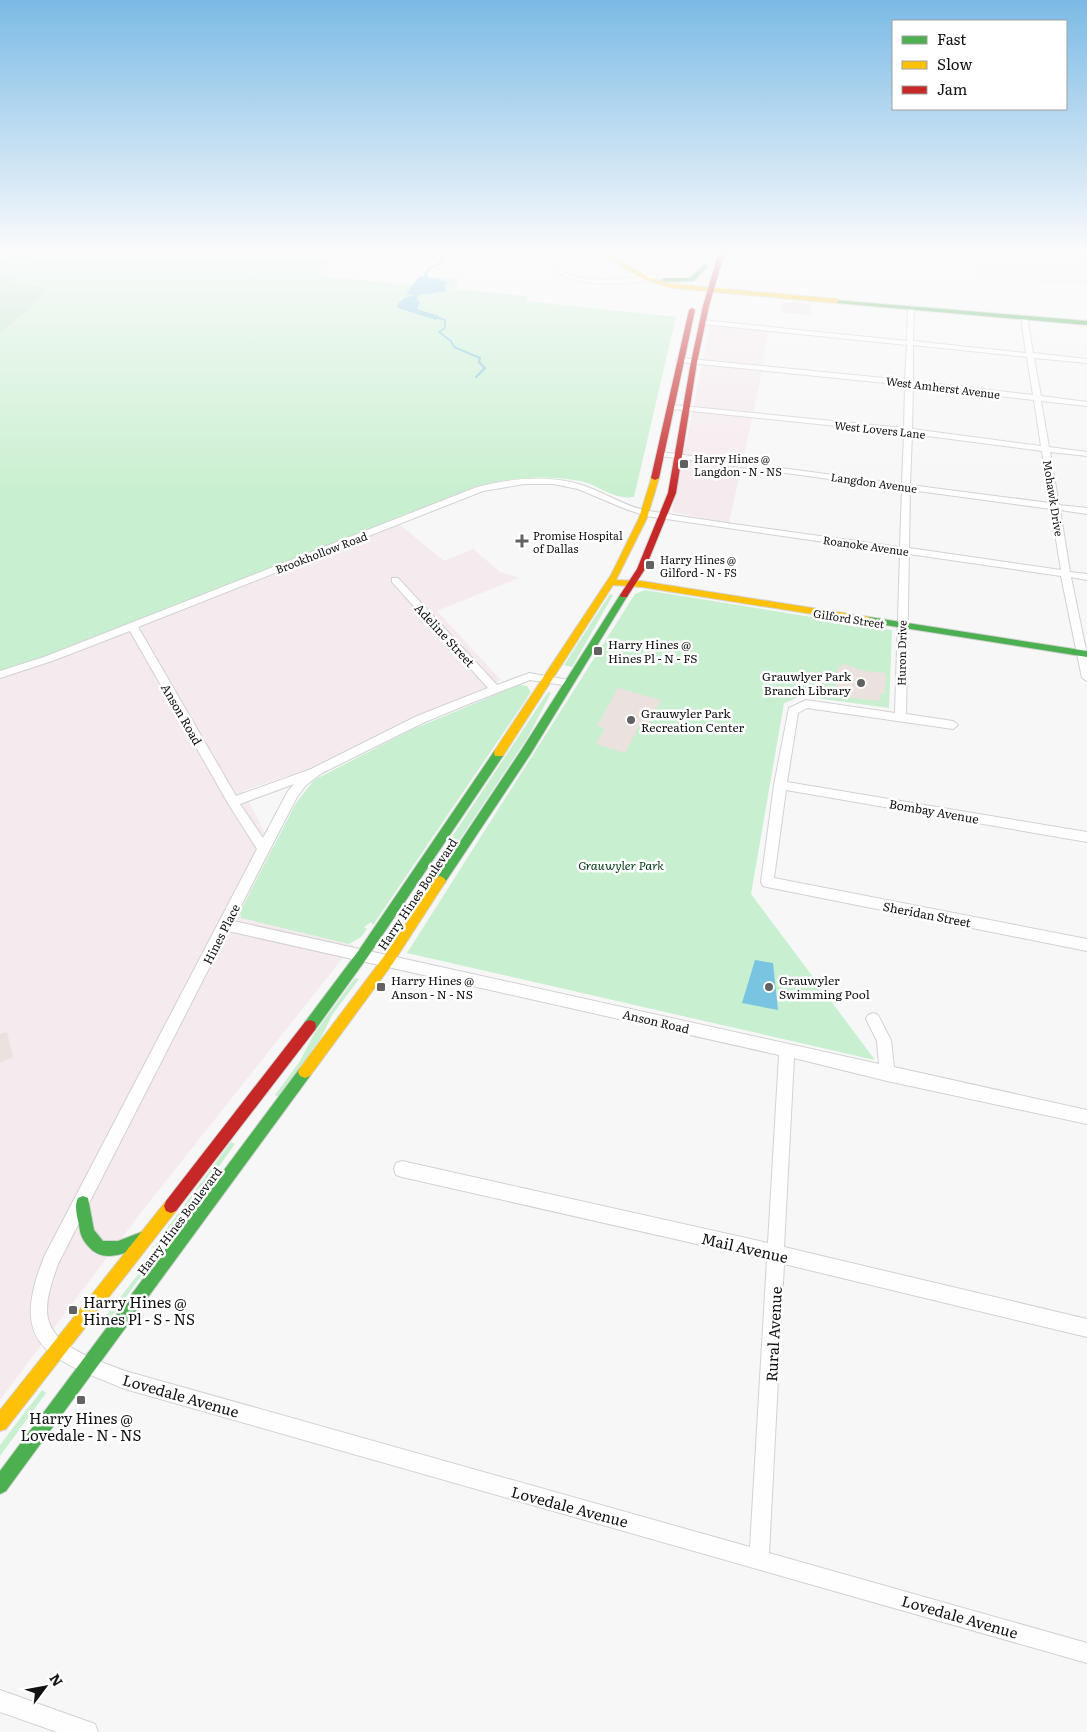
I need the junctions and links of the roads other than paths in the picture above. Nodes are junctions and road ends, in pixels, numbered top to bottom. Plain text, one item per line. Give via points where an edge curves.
1 (687, 332) edge
2 (700, 332) edge
3 (804, 332) edge
4 (910, 332) edge
5 (1026, 332) edge
6 (910, 342) junction
7 (1030, 355) junction
8 (680, 360) junction
9 (1087, 361) edge
10 (694, 362) junction
11 (909, 383) junction
12 (1037, 398) junction
13 (1087, 404) edge
14 (672, 408) junction
15 (687, 409) junction
16 (908, 431) junction
17 (1047, 449) junction
18 (662, 454) junction
19 (1087, 454) edge
20 (678, 456) junction
21 (906, 487) junction
22 (1055, 507) junction
23 (1087, 511) edge
24 (646, 513) junction
25 (664, 516) junction
26 (904, 551) junction
27 (1066, 574) junction
28 (1087, 577) edge
29 (395, 580) dead end
30 (611, 582) junction
31 (632, 583) junction
32 (132, 626) junction
33 (902, 626) junction
34 (1084, 654) edge
35 (0, 675) edge
36 (549, 678) junction
37 (1087, 678) edge
38 (569, 683) junction
39 (495, 689) junction
40 (900, 717) junction
41 (953, 725) dead end
42 (318, 770) junction
43 (780, 785) junction
44 (233, 802) junction
45 (1087, 837) edge
46 (264, 849) junction
47 (226, 925) junction
48 (1087, 945) edge
49 (363, 954) junction
50 (389, 959) junction
51 (873, 1019) dead end
52 (787, 1050) junction
53 (887, 1074) junction
54 (248, 1108) junction
55 (1087, 1117) edge
56 (270, 1122) junction
57 (402, 1169) dead end
58 (83, 1203) junction
59 (145, 1238) junction
60 (778, 1254) junction
61 (1087, 1328) edge
62 (57, 1349) junction
63 (88, 1365) junction
64 (0, 1423) edge
65 (0, 1485) edge
66 (759, 1558) junction
67 (1087, 1653) edge
68 (0, 1700) edge
69 (87, 1732) edge

1 - 8 main road, Harry Hines Boulevard
2 - 10 main road, Harry Hines Boulevard
3 - 6 street
4 - 6 street, Huron Drive
5 - 7 street, Mohawk Drive
6 - 7 street
6 - 11 street, Huron Drive
7 - 9 street
7 - 12 street, Mohawk Drive
8 - 10 street, West Amherst Avenue
8 - 14 main road, Harry Hines Boulevard
10 - 11 street, West Amherst Avenue
10 - 15 main road, Harry Hines Boulevard
11 - 12 street, West Amherst Avenue
11 - 16 street, Huron Drive
12 - 13 street, West Amherst Avenue
12 - 17 street, Mohawk Drive
14 - 15 street, West Lovers Lane
14 - 18 main road, Harry Hines Boulevard
15 - 16 street, West Lovers Lane
15 - 20 main road, Harry Hines Boulevard
16 - 17 street, West Lovers Lane
16 - 21 street, Huron Drive
17 - 19 street, West Lovers Lane
17 - 22 street, Mohawk Drive
18 - 20 street, Langdon Avenue
18 - 24 main road, Harry Hines Boulevard
20 - 21 street, Langdon Avenue
20 - 25 main road, Harry Hines Boulevard
21 - 22 street, Langdon Avenue
21 - 26 street, Huron Drive
22 - 23 street, Langdon Avenue
22 - 27 street, Mohawk Drive
24 - 25 street, Roanoke Avenue
24 - 30 main road, Harry Hines Boulevard
24 - 32 street, Brookhollow Road via 570,484 543,480 508,482 480,489
25 - 26 street, Roanoke Avenue
25 - 31 main road, Harry Hines Boulevard
26 - 27 street, Roanoke Avenue
26 - 33 street, Huron Drive
27 - 28 street, Roanoke Avenue
27 - 34 street, Mohawk Drive
29 - 39 street, Adeline Street
30 - 31 main road, Gilford Street
30 - 36 main road, Harry Hines Boulevard
31 - 33 main road, Gilford Street
31 - 38 main road, Harry Hines Boulevard
32 - 35 street, Brookhollow Road
32 - 44 street, Anson Road
33 - 34 main road, Gilford Street
33 - 40 street, Huron Drive
34 - 37 street, Mohawk Drive
36 - 38 street, Hines Place
36 - 39 street, Hines Place via 529,676
36 - 49 main road, Harry Hines Boulevard
38 - 50 main road, Harry Hines Boulevard
39 - 42 street, Hines Place via 414,722
40 - 41 street
40 - 43 street via 806,704 799,706 793,711
42 - 44 street
42 - 46 street, Hines Place via 292,794
43 - 45 street, Bombay Avenue
43 - 48 street, Sheridan Street via 767,882
44 - 46 street, Anson Road
46 - 47 street, Hines Place
47 - 49 street, Anson Road
47 - 58 street, Hines Place
49 - 50 street, Anson Road
49 - 54 main road, Harry Hines Boulevard
50 - 52 street, Anson Road
50 - 56 main road, Harry Hines Boulevard
51 - 53 street via 884,1040
52 - 53 street, Anson Road
52 - 60 street, Rural Avenue
53 - 55 street, Anson Road
54 - 56 main road
54 - 59 main road, Harry Hines Boulevard
56 - 63 main road, Harry Hines Boulevard
57 - 60 street, Mail Avenue
58 - 59 main road via 87,1239 98,1248 118,1248
58 - 62 street, Hines Place via 41,1285 38,1308 41,1326 47,1341
59 - 62 main road, Harry Hines Boulevard
60 - 61 street, Mail Avenue
60 - 66 street, Rural Avenue
62 - 63 street, Lovedale Avenue
62 - 64 main road, Harry Hines Boulevard
63 - 65 main road, Harry Hines Boulevard
63 - 66 street, Lovedale Avenue via 124,1380 186,1398
66 - 67 street, Lovedale Avenue
68 - 69 street

